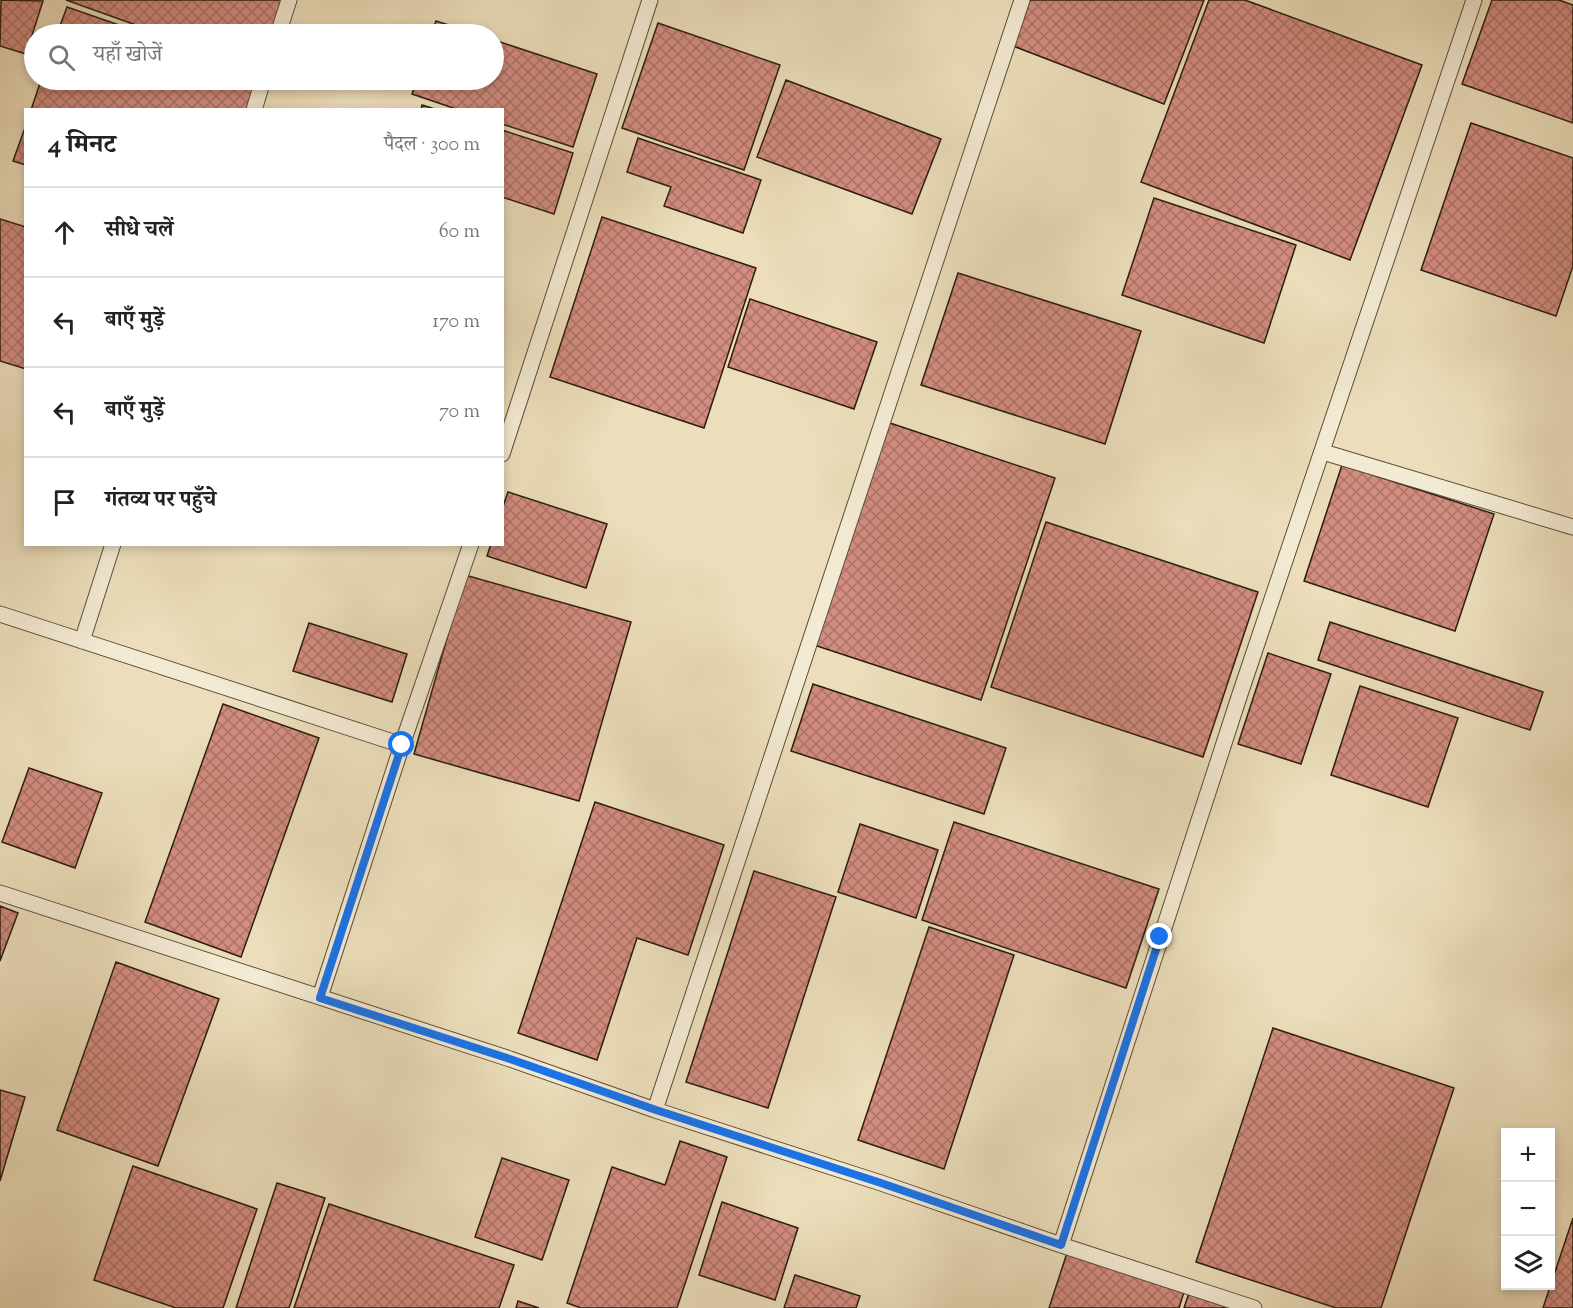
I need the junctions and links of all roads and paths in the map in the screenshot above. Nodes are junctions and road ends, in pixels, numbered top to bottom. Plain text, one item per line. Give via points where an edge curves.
1 (289, 0) edge
2 (650, 0) edge
3 (1022, 0) edge
4 (1474, 0) edge
5 (281, 24) edge
6 (260, 90) edge
7 (255, 108) edge
8 (504, 448) edge
9 (1323, 452) junction
10 (1573, 527) edge
11 (112, 546) edge
12 (470, 546) edge
13 (0, 614) edge
14 (82, 641) junction
15 (402, 745) junction
16 (0, 893) edge
17 (320, 998) junction
18 (656, 1110) junction
19 (1061, 1245) junction
20 (1254, 1308) edge

1 - 5 lane
2 - 8 lane
3 - 18 lane
4 - 9 lane
6 - 7 lane
9 - 10 lane
9 - 19 lane via 1225,738
11 - 14 lane
12 - 15 lane
13 - 14 lane
14 - 15 lane
15 - 17 lane
16 - 17 lane
17 - 18 lane
18 - 19 lane
19 - 20 lane

